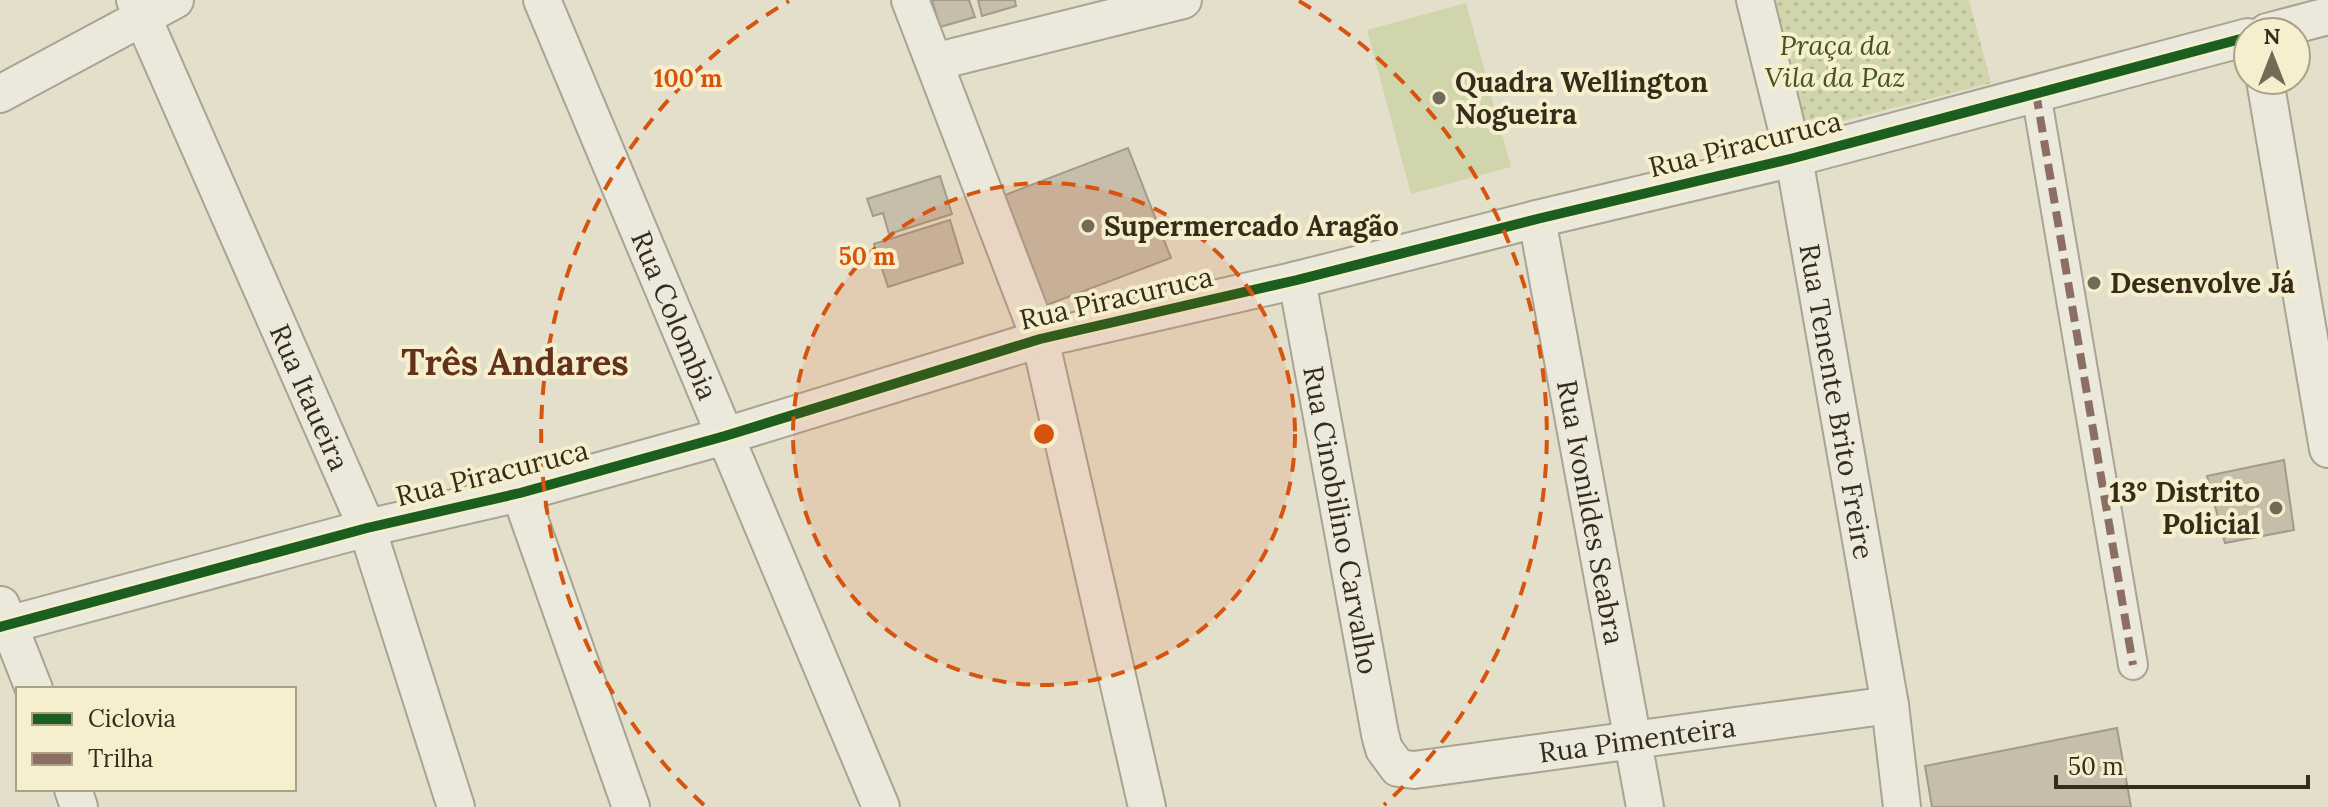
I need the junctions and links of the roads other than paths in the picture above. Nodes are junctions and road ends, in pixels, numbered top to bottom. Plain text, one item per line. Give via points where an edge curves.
1 (175, 0) edge
2 (542, 0) edge
3 (910, 0) edge
4 (1183, 0) edge
5 (1755, 0) edge
6 (139, 9) edge
7 (2232, 41) edge
8 (934, 62) junction
9 (2036, 93) junction
10 (0, 94) edge
11 (2268, 96) edge
12 (1794, 158) junction
13 (1537, 219) junction
14 (1297, 280) junction
15 (1040, 339) junction
16 (725, 436) junction
17 (2328, 449) edge
18 (520, 493) junction
19 (367, 528) junction
20 (3, 618) edge
21 (2133, 665) dead end
22 (33, 687) edge
23 (1890, 705) junction
24 (1634, 739) junction
25 (1390, 759) joint
26 (456, 807) edge
27 (631, 807) edge
28 (881, 807) edge
29 (1147, 807) edge
30 (1645, 807) edge
31 (1902, 807) edge

1 - 6 street
2 - 16 street, Rua Colombia
3 - 8 street
4 - 8 street
5 - 12 street, Rua Tenente Brito Freire
6 - 10 street
6 - 19 street, Rua Itaueira
7 - 9 street, Rua Piracuruca
8 - 15 street
9 - 12 street, Rua Piracuruca
9 - 21 street
11 - 17 street
12 - 13 street, Rua Piracuruca
12 - 23 street, Rua Tenente Brito Freire
13 - 14 street, Rua Piracuruca
13 - 24 street, Rua Ivonildes Seabra
14 - 15 street, Rua Piracuruca
14 - 25 street, Rua Cinobilino Carvalho via 1380,734
15 - 16 street, Rua Piracuruca
15 - 29 street
16 - 18 street, Rua Piracuruca
16 - 28 street, Rua Colombia
18 - 19 street, Rua Piracuruca
18 - 27 street
19 - 20 street, Rua Piracuruca
19 - 26 street, Rua Itaueira
20 - 22 street
23 - 24 street, Rua Pimenteira
23 - 31 street, Rua Tenente Brito Freire
24 - 25 street, Rua Pimenteira via 1414,770 1398,768
24 - 30 street, Rua Ivonildes Seabra

